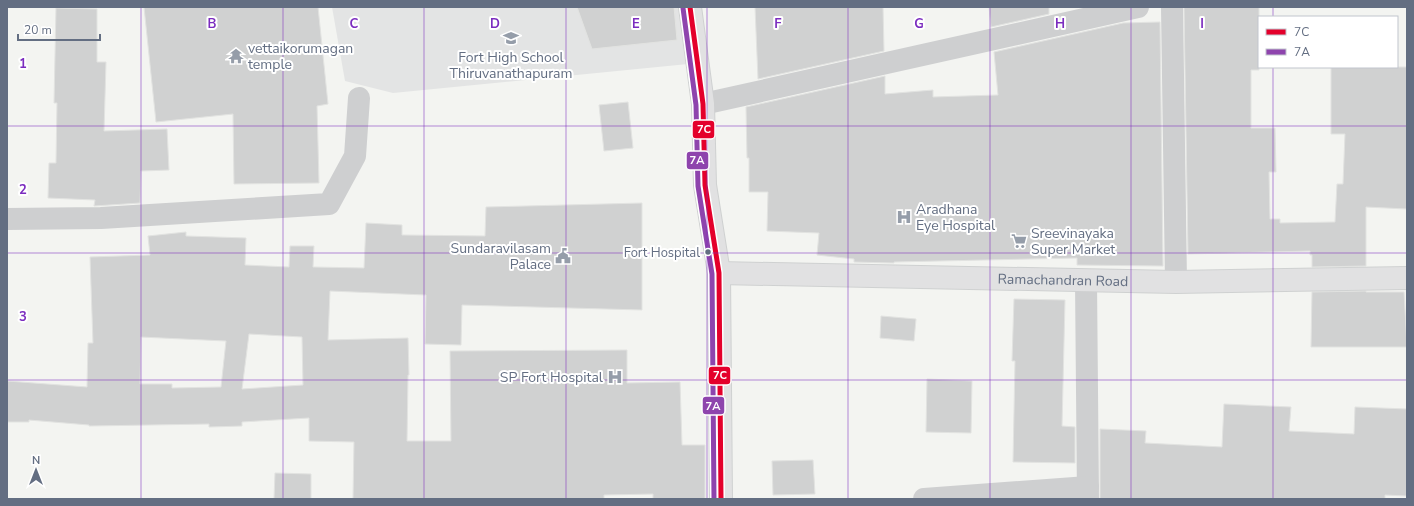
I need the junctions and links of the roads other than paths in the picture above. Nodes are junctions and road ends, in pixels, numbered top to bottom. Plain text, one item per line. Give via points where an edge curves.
1 (690, 7) edge
2 (1138, 7) edge
3 (1172, 7) edge
4 (359, 98) dead end
5 (703, 104) junction
6 (7, 219) edge
7 (719, 274) junction
8 (1407, 278) edge
9 (1086, 281) junction
10 (1176, 282) junction
11 (1088, 493) edge
12 (721, 499) edge
13 (924, 499) edge

1 - 5 street
2 - 5 street
3 - 10 street
4 - 6 street via 355,156 329,204 102,218
5 - 7 street via 705,185
7 - 9 street, Ramachandran Road
7 - 12 street
8 - 10 street, Ramachandran Road
9 - 10 street, Ramachandran Road
9 - 11 street
11 - 13 street

